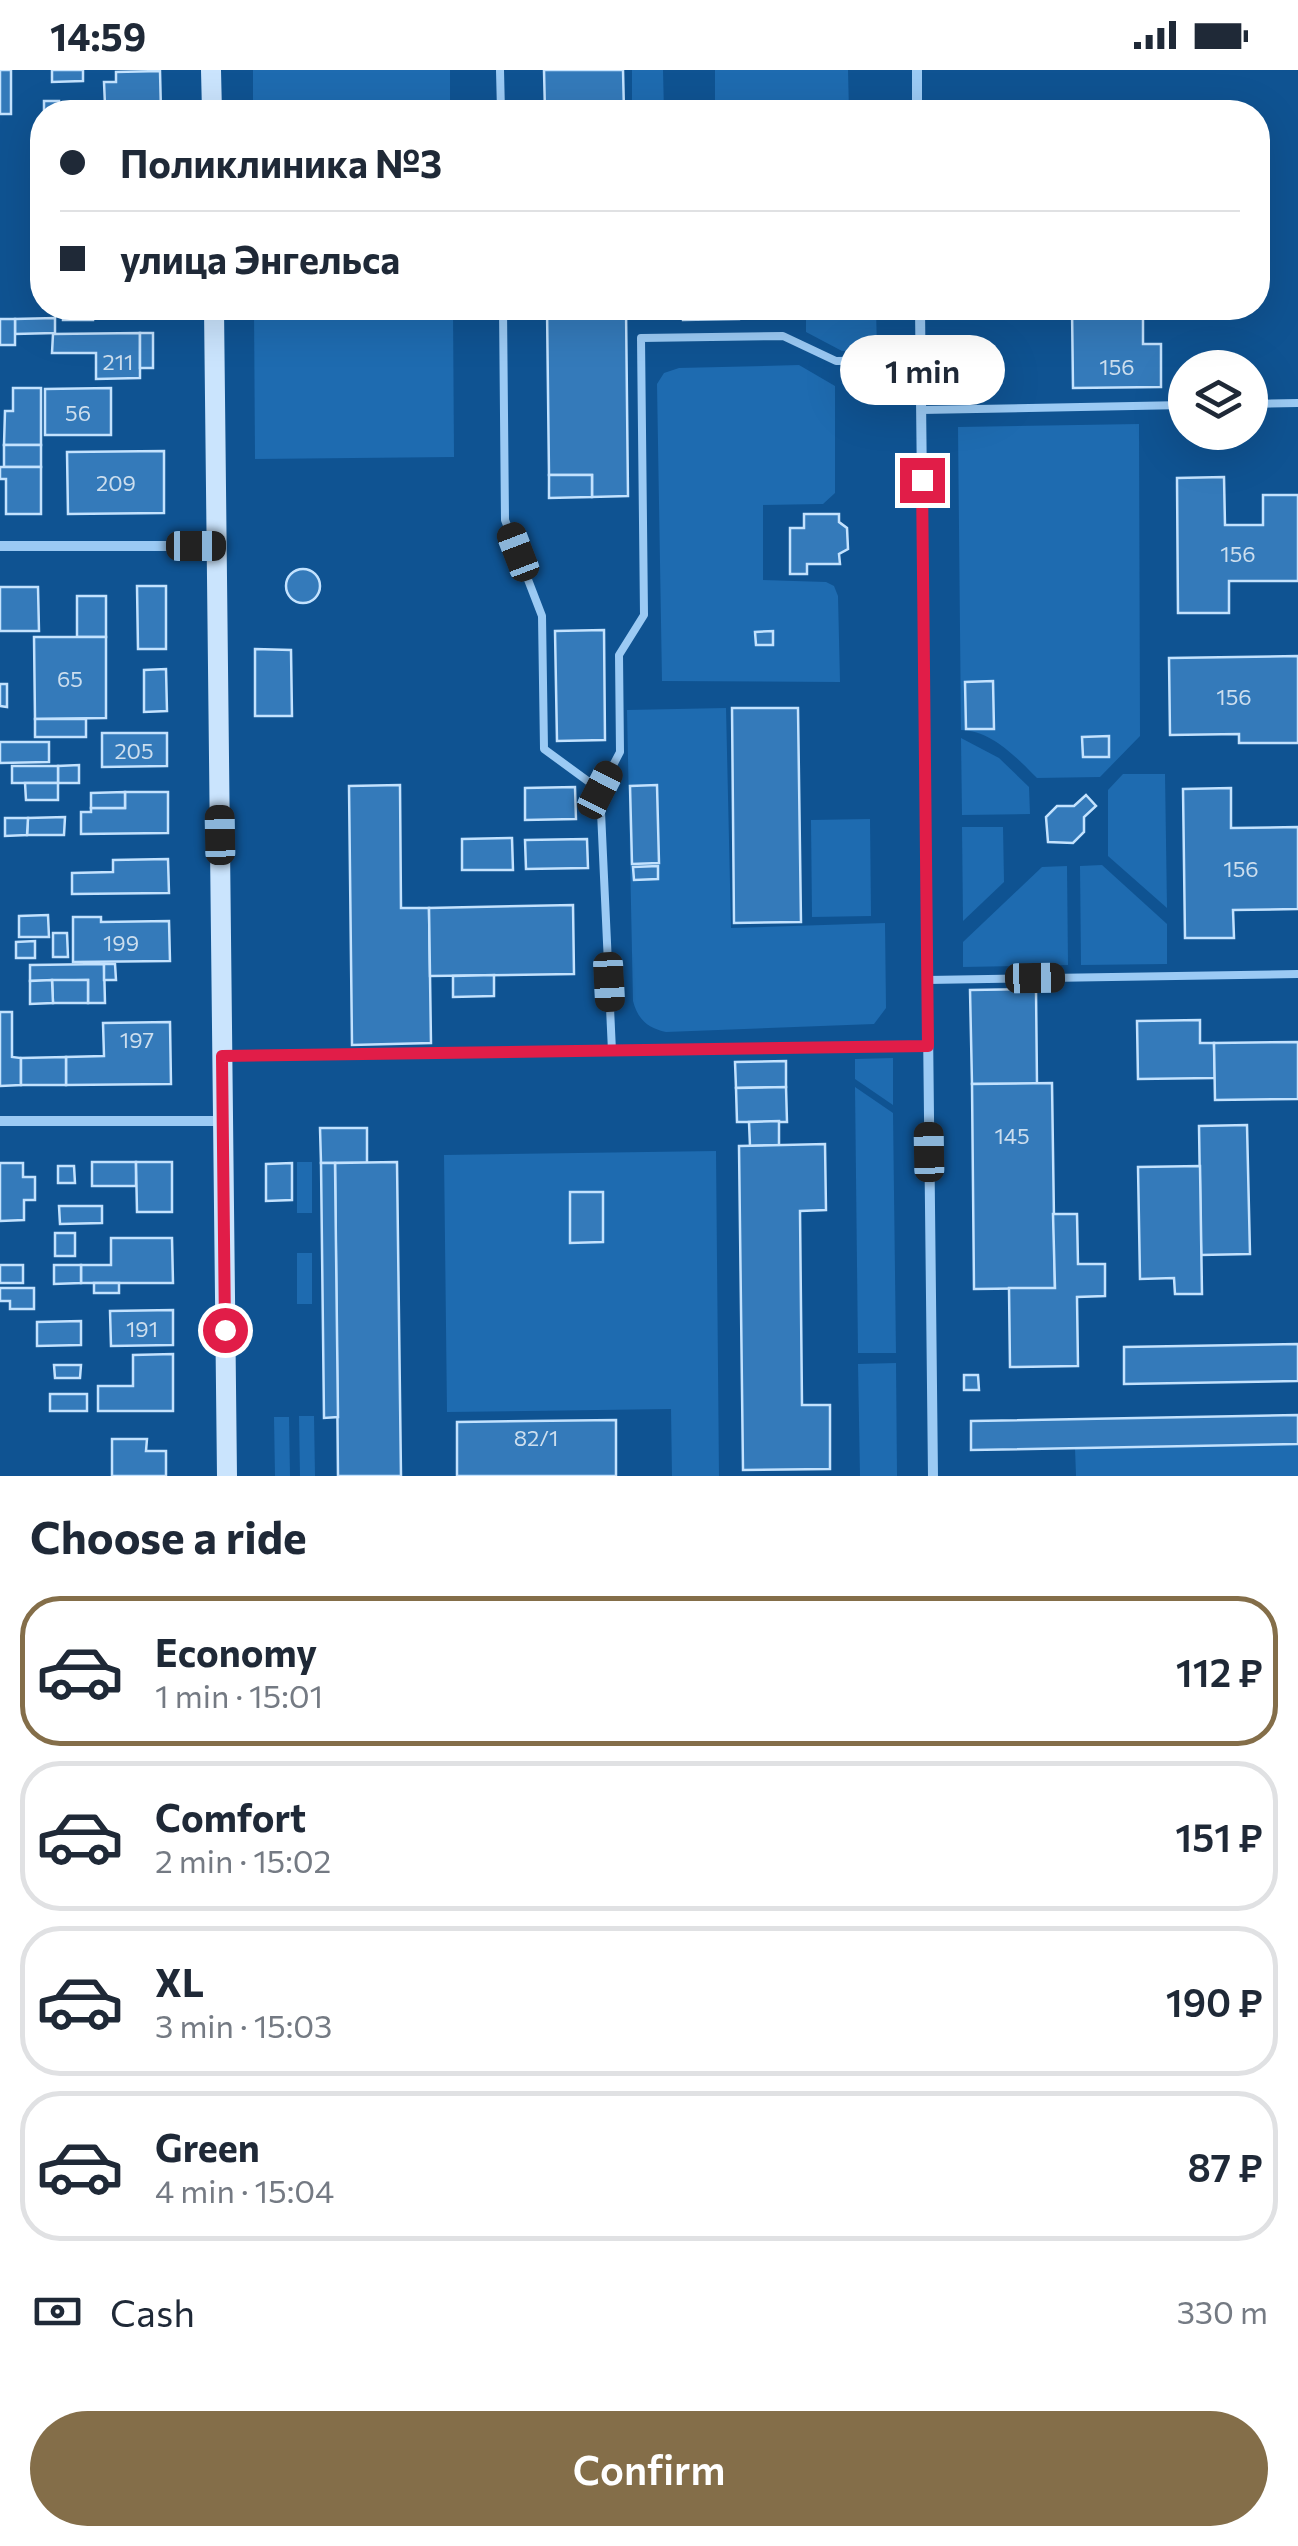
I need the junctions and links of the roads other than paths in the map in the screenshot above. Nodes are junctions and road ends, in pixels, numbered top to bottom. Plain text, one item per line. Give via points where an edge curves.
1 (211, 70) edge
2 (500, 70) edge
3 (917, 70) edge
4 (212, 100) edge
5 (501, 100) edge
6 (918, 100) edge
7 (214, 320) edge
8 (503, 320) edge
9 (920, 320) edge
10 (920, 360) junction
11 (1298, 403) edge
12 (1268, 404) edge
13 (1168, 405) edge
14 (921, 410) junction
15 (0, 546) edge
16 (216, 546) junction
17 (600, 790) junction
18 (1298, 974) edge
19 (927, 980) junction
20 (928, 1046) junction
21 (612, 1050) junction
22 (222, 1056) junction
23 (222, 1121) junction
24 (0, 1122) edge
25 (226, 1476) edge
26 (933, 1476) edge

1 - 4 street
2 - 5 lane
3 - 6 street
7 - 16 street
8 - 17 lane via 505,520 542,616 544,749
9 - 10 street
10 - 14 street
10 - 17 lane via 836,361 783,336 641,338 644,615 620,655 620,752
11 - 12 lane
13 - 14 lane
14 - 19 street
15 - 16 street
16 - 22 street
17 - 21 lane
18 - 19 lane
19 - 20 street
20 - 21 lane
20 - 26 street
21 - 22 lane
22 - 23 street
23 - 24 street
23 - 25 street

